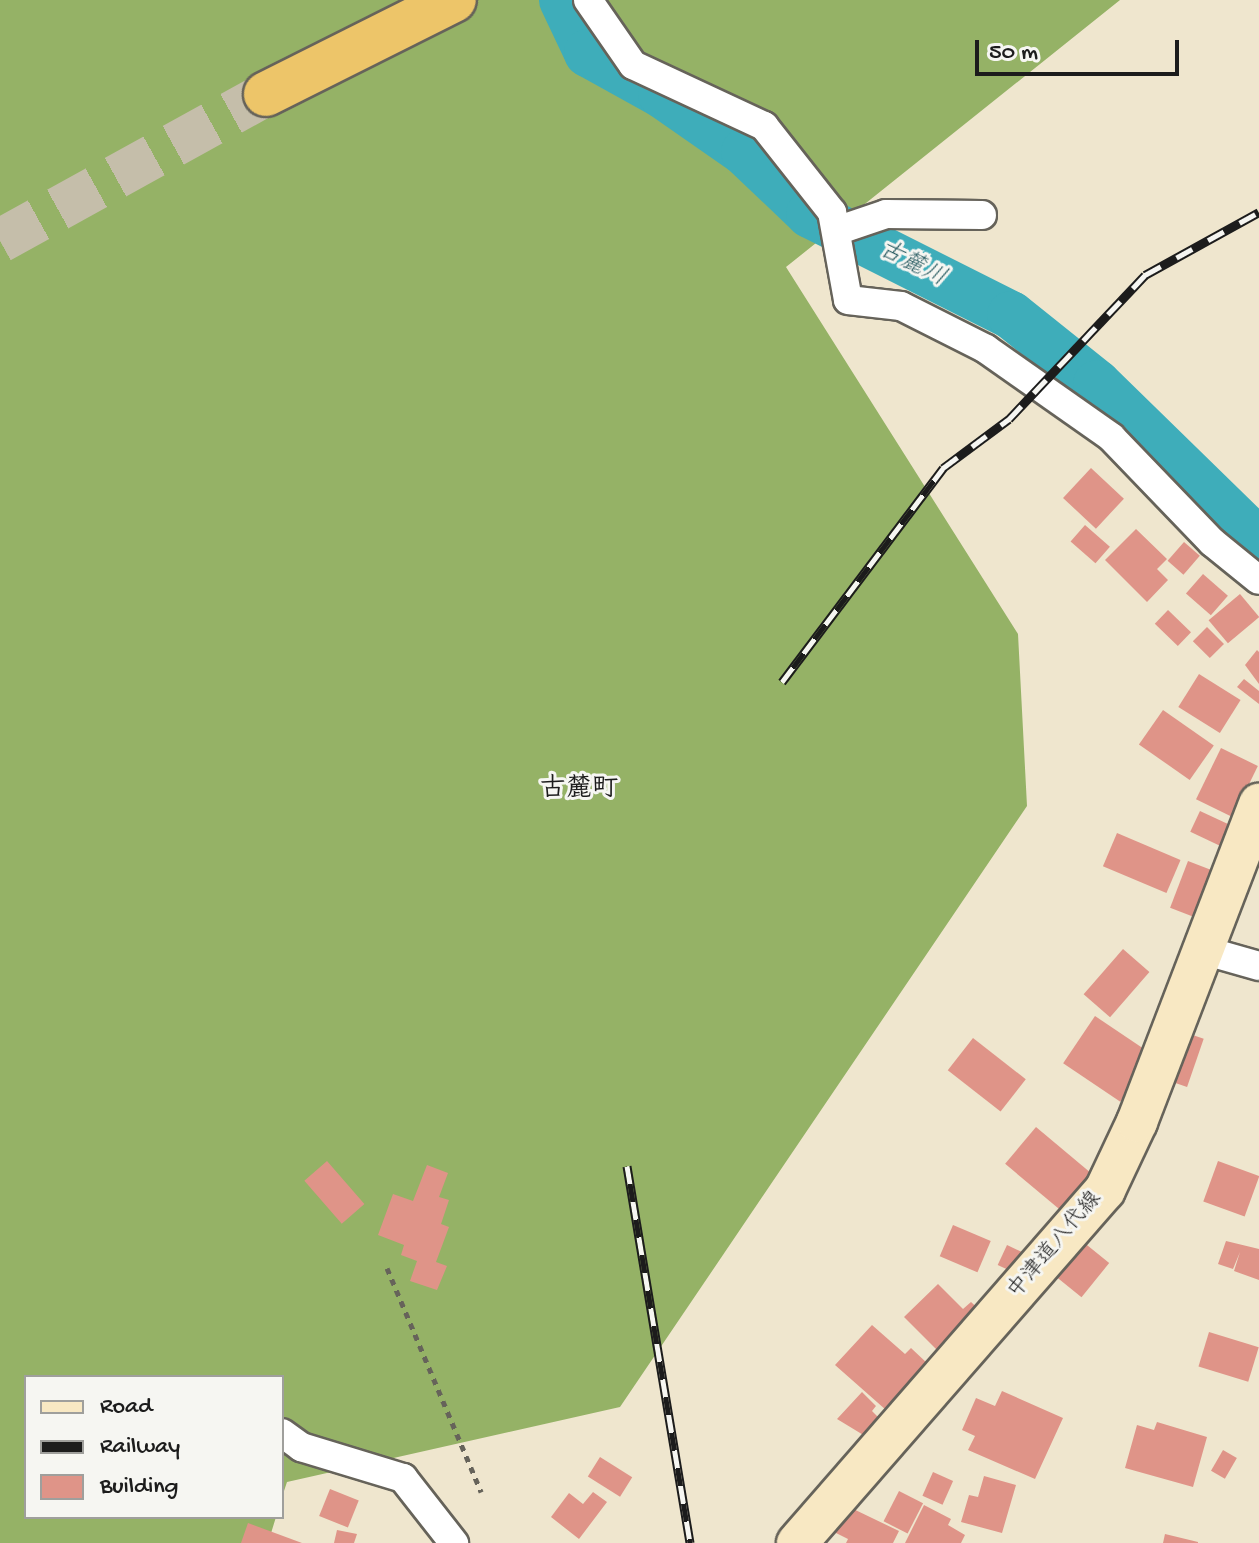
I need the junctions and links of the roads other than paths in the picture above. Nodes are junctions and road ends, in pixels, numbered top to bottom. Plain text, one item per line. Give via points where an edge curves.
1 (454, 0) edge
2 (588, 0) edge
3 (266, 94) tunnel mouth
4 (982, 215) dead end
5 (836, 231) junction
6 (1259, 580) edge
7 (1259, 804) edge
8 (1203, 950) junction
9 (1259, 966) edge
10 (284, 1434) edge
11 (454, 1543) edge
12 (797, 1543) edge

1 - 3 highway
2 - 5 street via 633,65 764,126 832,212
4 - 5 street via 886,214
5 - 6 street via 848,300 901,306 986,349 1111,437 1212,542
7 - 8 main road, 中津道八代線
8 - 9 street
8 - 12 main road, 中津道八代線 via 1105,1190
10 - 11 street via 301,1447 403,1478

